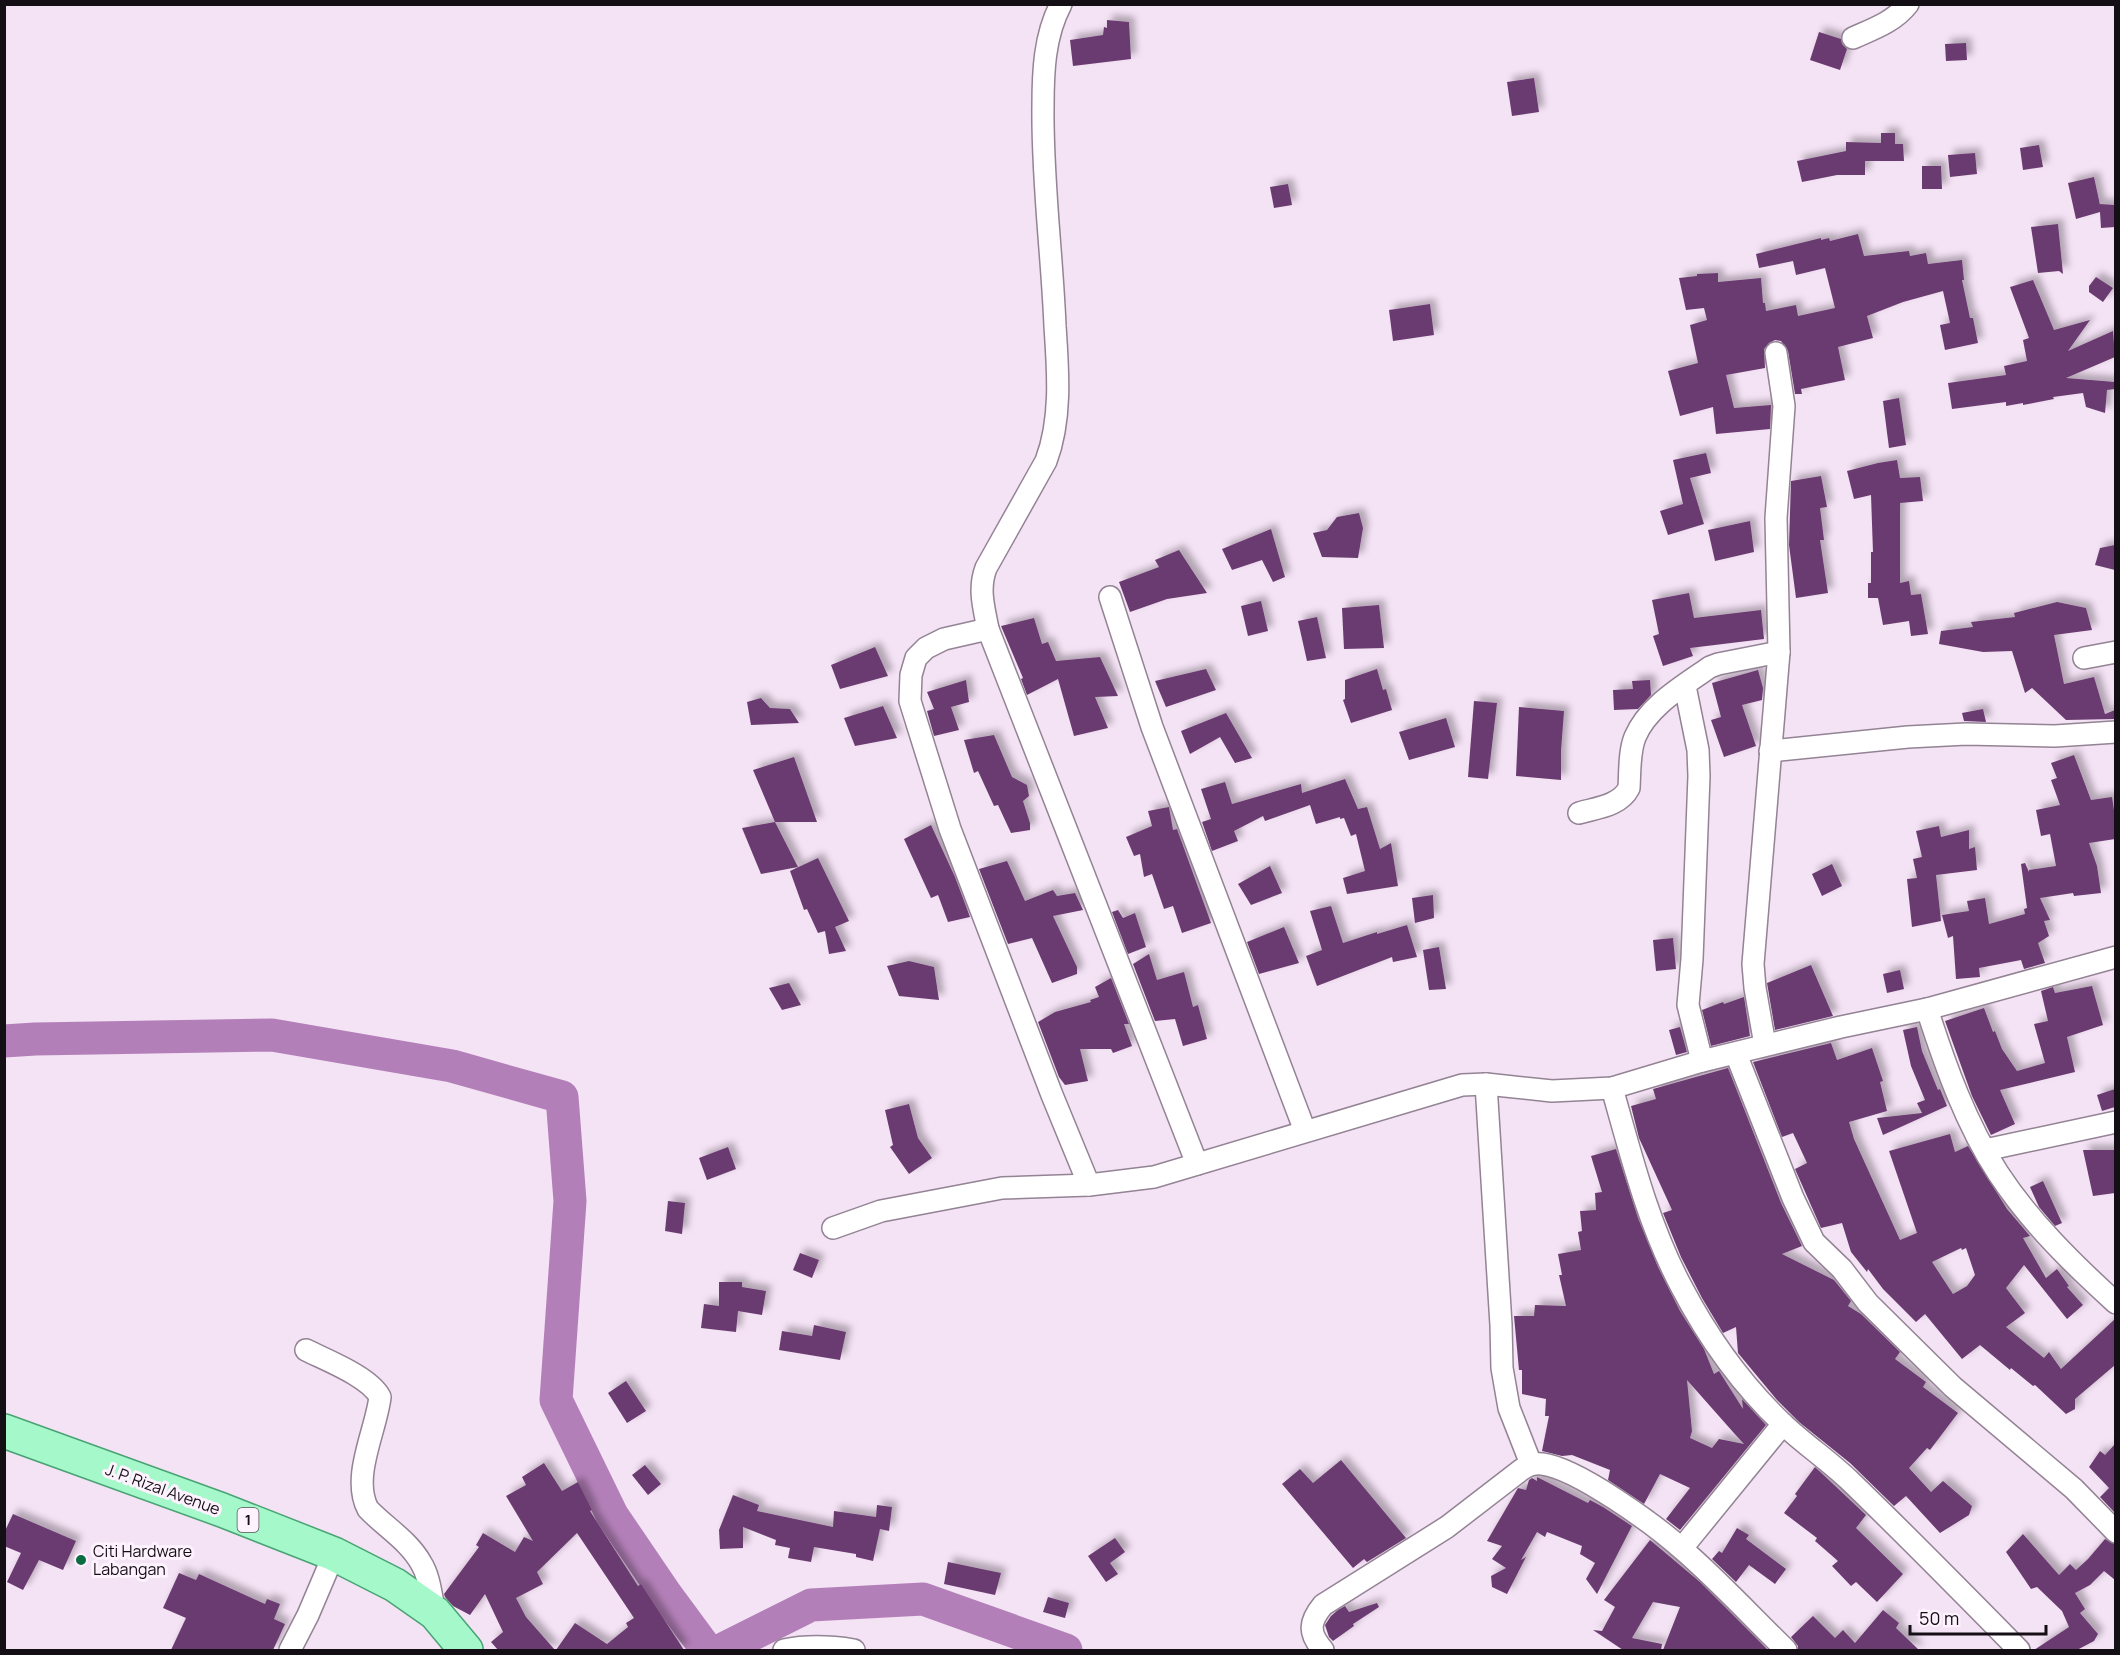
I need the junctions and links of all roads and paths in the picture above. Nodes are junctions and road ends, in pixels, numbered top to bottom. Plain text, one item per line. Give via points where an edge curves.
1 (1061, 4) edge
2 (1908, 4) edge
3 (1853, 38) dead end
4 (1776, 353) dead end
5 (1110, 597) dead end
6 (988, 629) junction
7 (1779, 652) junction
8 (2115, 652) edge
9 (2084, 658) dead end
10 (1685, 686) junction
11 (2115, 732) edge
12 (1770, 751) junction
13 (1579, 813) dead end
14 (2115, 957) edge
15 (1927, 1009) junction
16 (1765, 1045) junction
17 (1736, 1053) junction
18 (1702, 1061) junction
19 (1486, 1084) junction
20 (1612, 1088) junction
21 (2115, 1122) edge
22 (1305, 1131) junction
23 (1985, 1150) junction
24 (1197, 1164) junction
25 (1089, 1185) junction
26 (832, 1228) dead end
27 (2115, 1303) edge
28 (306, 1350) dead end
29 (1783, 1424) junction
30 (4, 1431) edge
31 (1531, 1464) junction
32 (2115, 1532) edge
33 (1682, 1548) junction
34 (334, 1554) junction
35 (435, 1613) junction
36 (806, 1648) edge
37 (290, 1650) edge
38 (466, 1650) edge
39 (784, 1650) edge
40 (854, 1650) edge
41 (1323, 1650) edge
42 (1786, 1650) edge
43 (2019, 1650) edge

1 - 6 street via 1043,68 1046,197 1057,363 1056,420 1052,446 1042,469 982,579
2 - 3 street via 1888,22
4 - 7 street via 1784,406 1776,518
5 - 22 street via 1152,727
6 - 24 street
6 - 25 street via 944,639 926,648 916,658 910,700 950,829
7 - 10 street via 1718,664
7 - 12 street
8 - 9 street
10 - 13 street via 1653,712 1634,738 1626,795 1614,803
10 - 18 street via 1700,776 1688,1005
11 - 12 street via 1908,737
12 - 16 street via 1753,964
14 - 15 street
15 - 16 street
15 - 23 street via 1947,1071
16 - 17 street
17 - 18 street
17 - 32 street via 1792,1198 1814,1242 1953,1387 2074,1489
18 - 20 street
19 - 20 street via 1552,1091
19 - 22 street via 1462,1085
19 - 31 street via 1502,1368 1509,1408
20 - 29 street via 1650,1217 1680,1285 1738,1376
21 - 23 street
22 - 24 street
23 - 27 street via 1998,1174 2033,1219
24 - 25 street via 1154,1177
25 - 26 street via 1002,1188 881,1211
28 - 35 street via 359,1378 380,1397 361,1491 368,1509 422,1564
29 - 33 street
29 - 43 street via 1843,1474
30 - 34 main road, J. P. Rizal Avenue / 1
31 - 33 street via 1572,1474
31 - 41 street via 1447,1527 1323,1605 1311,1624
33 - 42 street
34 - 35 main road, J. P. Rizal Avenue / 1 via 395,1585
34 - 37 street
35 - 38 main road, J. P. Rizal Avenue / 1
36 - 39 street
36 - 40 street

